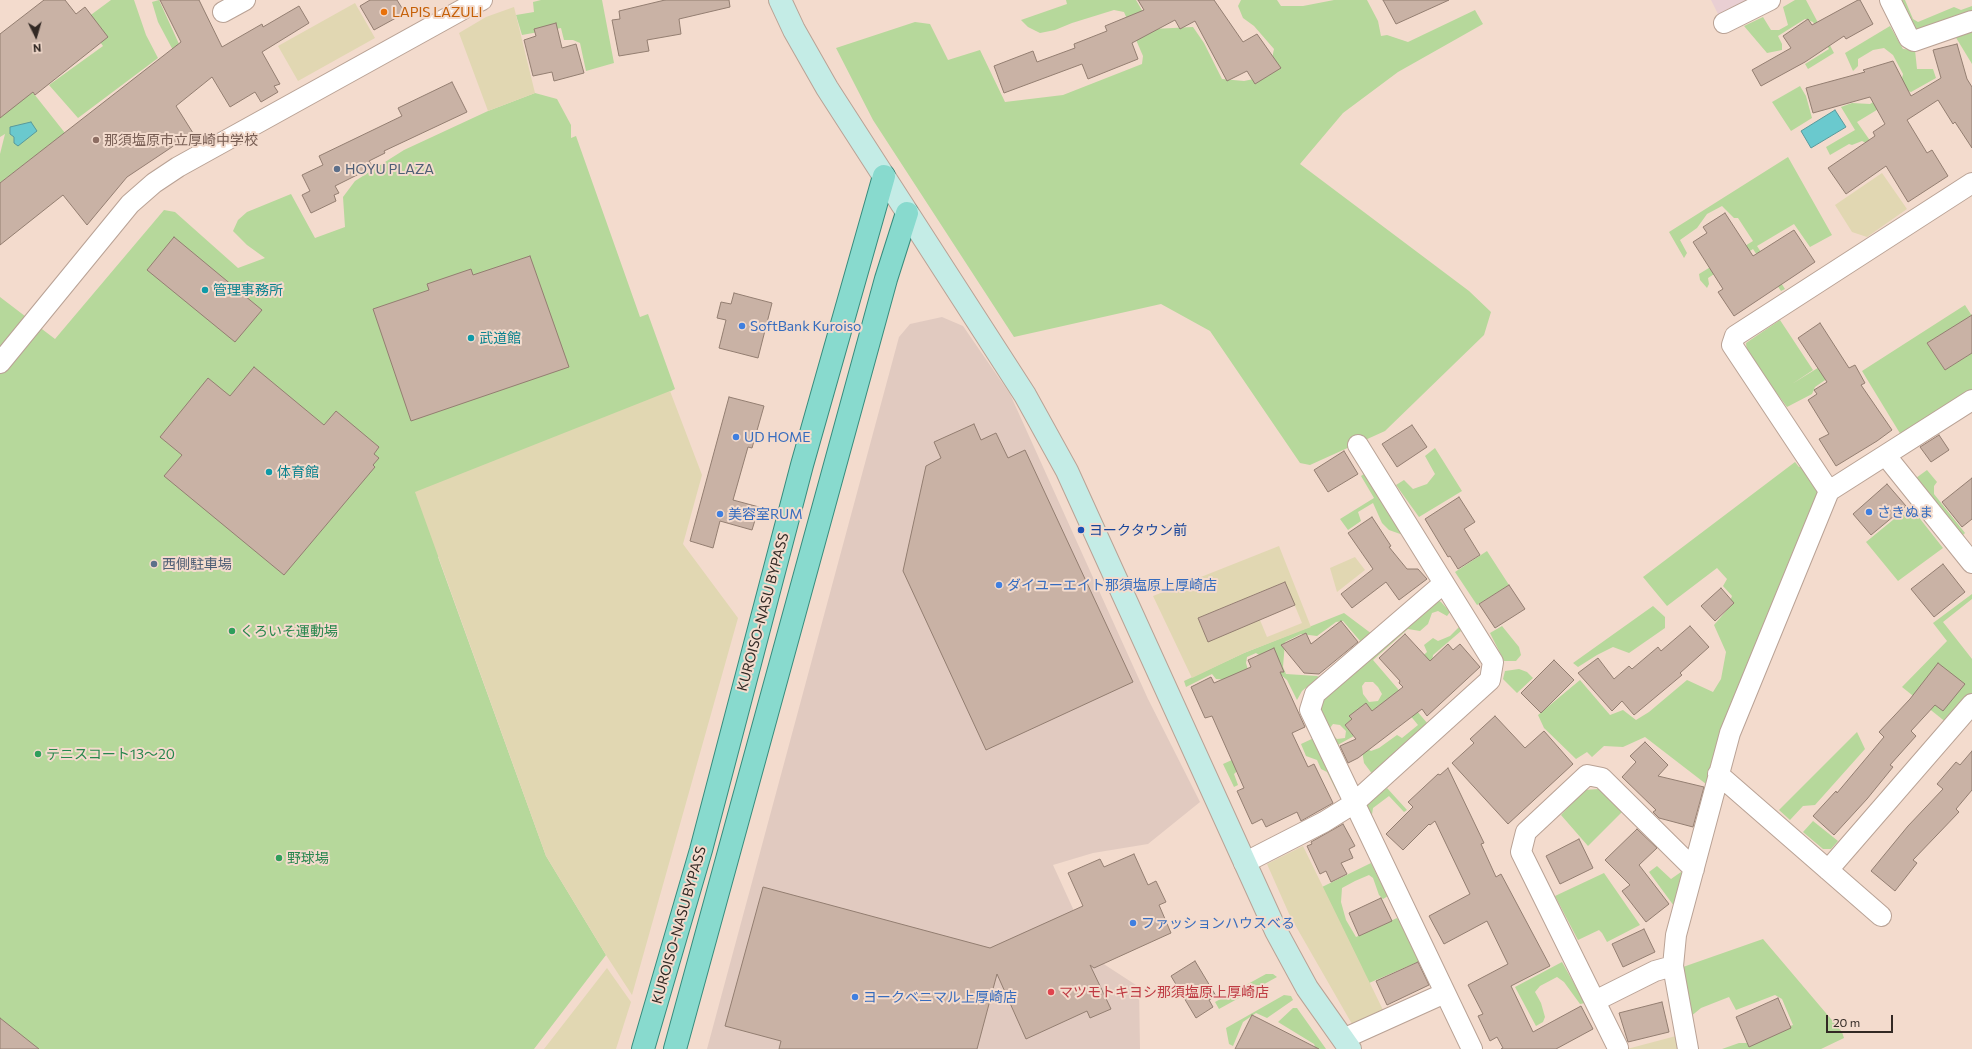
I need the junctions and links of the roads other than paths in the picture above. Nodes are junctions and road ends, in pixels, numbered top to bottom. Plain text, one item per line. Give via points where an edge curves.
1 (245, 0) edge
2 (482, 0) edge
3 (780, 0) edge
4 (1770, 0) edge
5 (1890, 0) edge
6 (223, 12) dead end
7 (1972, 21) edge
8 (1724, 23) dead end
9 (884, 176) junction
10 (1972, 183) edge
11 (907, 213) junction
12 (0, 363) edge
13 (1972, 400) edge
14 (1358, 444) dead end
15 (1886, 456) junction
16 (1829, 491) junction
17 (1972, 563) edge
18 (1444, 583) junction
19 (1972, 704) edge
20 (1718, 774) junction
21 (1353, 804) junction
22 (1244, 863) junction
23 (1694, 869) junction
24 (1828, 870) junction
25 (1880, 916) dead end
26 (1674, 966) junction
27 (1445, 993) junction
28 (1596, 1000) junction
29 (1346, 1044) edge
30 (1618, 1048) dead end
31 (643, 1049) edge
32 (675, 1049) edge
33 (1472, 1049) edge
34 (1688, 1049) edge

1 - 6 street
2 - 12 street via 199,155 154,183 130,204
3 - 9 street via 827,88
4 - 8 street
5 - 7 street via 1909,38 1914,41
9 - 11 street
9 - 31 main road, KUROISO-NASU BYPASS via 802,465 701,850
10 - 16 street via 1735,336 1732,345
11 - 22 street via 1025,395 1067,471
11 - 32 main road, KUROISO-NASU BYPASS via 886,279
13 - 15 street
14 - 18 street
15 - 16 street
15 - 17 street
16 - 20 street via 1730,733
18 - 21 street via 1315,694 1310,710
18 - 21 street via 1493,662 1490,680
19 - 24 street
20 - 23 street
20 - 24 street
21 - 22 street via 1324,822
21 - 27 street
22 - 29 street via 1307,988
23 - 26 street via 1676,935
23 - 28 street via 1602,778 1588,775 1526,832 1521,852
24 - 25 street
26 - 28 street via 1655,971
26 - 34 street
27 - 29 street
27 - 33 street
28 - 30 street

